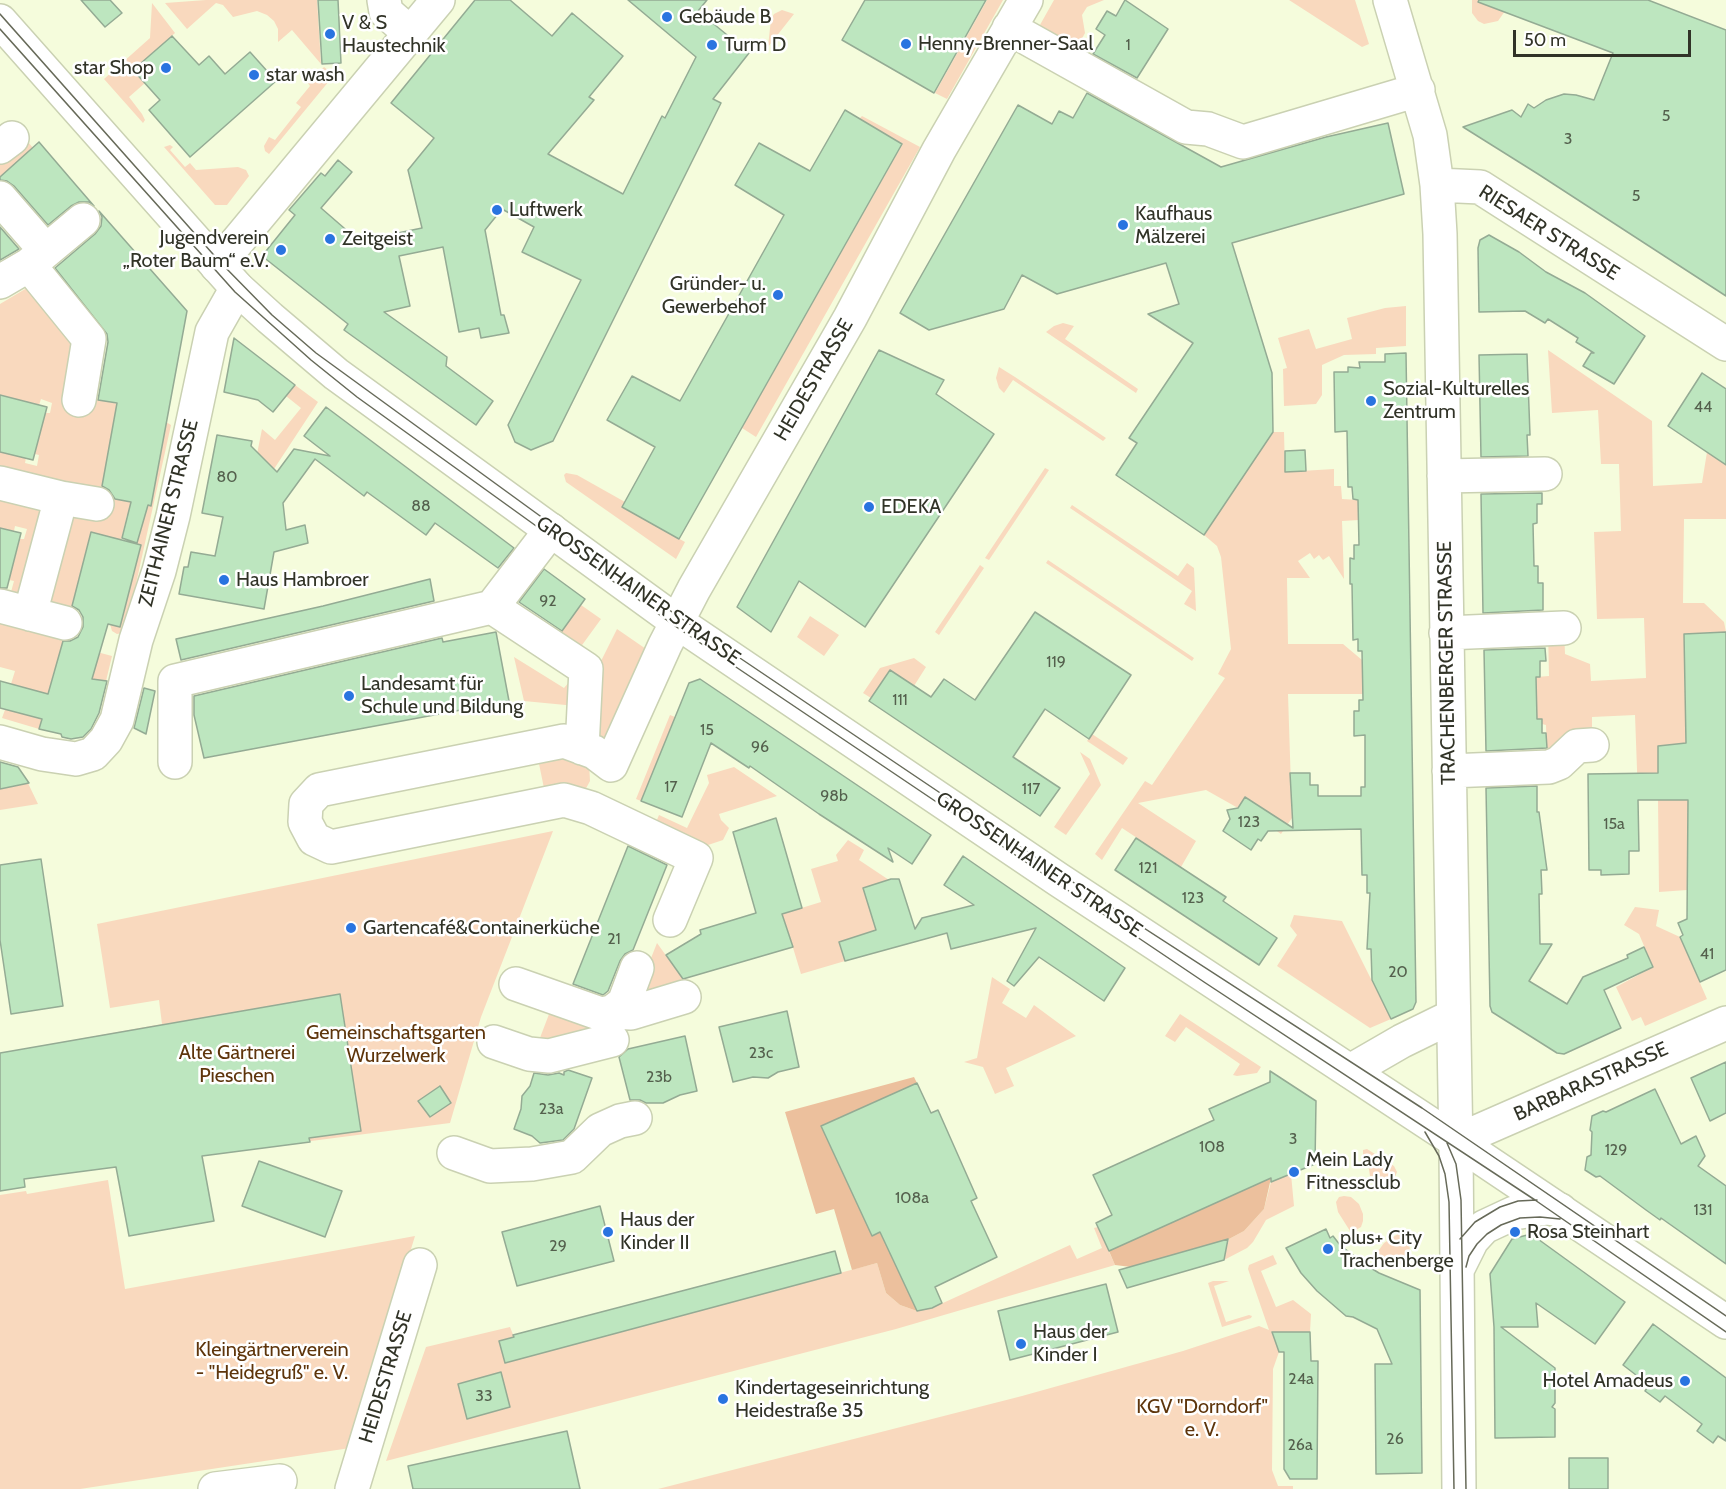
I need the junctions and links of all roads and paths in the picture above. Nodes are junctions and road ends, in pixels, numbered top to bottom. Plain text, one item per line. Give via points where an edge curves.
1 (384, 0) edge
2 (438, 0) edge
3 (1026, 0) edge
4 (1390, 0) edge
5 (0, 21) edge
6 (1009, 28) junction
7 (411, 34) junction
8 (1418, 90) junction
9 (1437, 185) junction
10 (0, 198) edge
11 (83, 220) dead end
12 (38, 258) junction
13 (227, 277) junction
14 (0, 282) edge
15 (1726, 345) edge
16 (80, 400) dead end
17 (1545, 474) dead end
18 (1444, 476) junction
19 (0, 483) edge
20 (62, 498) junction
21 (97, 504) dead end
22 (551, 530) junction
23 (492, 607) junction
24 (15, 610) edge
25 (1560, 618) dead end
26 (677, 621) junction
27 (65, 623) dead end
28 (1446, 624) junction
29 (0, 742) edge
30 (1592, 745) dead end
31 (582, 748) junction
32 (174, 762) dead end
33 (1449, 771) junction
34 (670, 920) dead end
35 (637, 968) dead end
36 (516, 984) dead end
37 (684, 997) dead end
38 (1453, 1016) junction
39 (1726, 1023) edge
40 (612, 1026) junction
41 (494, 1042) dead end
42 (1350, 1071) junction
43 (635, 1118) dead end
44 (1456, 1140) junction
45 (454, 1153) dead end
46 (1560, 1210) junction
47 (420, 1265) dead end
48 (1457, 1270) junction
49 (1726, 1322) edge
50 (288, 1486) edge
51 (215, 1489) edge
52 (352, 1489) edge
53 (1459, 1489) edge

1 - 7 street via 386,12
2 - 7 street, ZEITHAINER STRASSE
3 - 6 street, HEIDESTRASSE
4 - 8 street
5 - 13 street, GROSSENHAINER STRASSE
6 - 8 street via 1186,127 1208,129 1243,142
6 - 26 street, HEIDESTRASSE
7 - 13 street, ZEITHAINER STRASSE
8 - 9 street
9 - 15 street, RIESAER STRASSE via 1480,187
9 - 18 street, TRACHENBERGER STRASSE
10 - 12 street
11 - 12 street
12 - 14 street
12 - 16 street via 89,339
13 - 22 street, GROSSENHAINER STRASSE via 336,374
13 - 29 street, ZEITHAINER STRASSE via 173,516 117,720 93,754 76,759
17 - 18 street
18 - 28 street, TRACHENBERGER STRASSE
19 - 20 street
20 - 21 street
20 - 24 street
22 - 23 street
22 - 26 street, GROSSENHAINER STRASSE
23 - 31 street via 586,669
23 - 32 street via 175,681
24 - 27 street
25 - 28 street
26 - 31 street, HEIDESTRASSE via 611,765
26 - 42 street, GROSSENHAINER STRASSE
28 - 33 street, TRACHENBERGER STRASSE
30 - 33 street via 1577,746 1549,767
31 - 34 street via 564,741 319,790 306,804 305,822 314,839 331,847 564,800 591,808 696,858
33 - 38 street, TRACHENBERGER STRASSE
35 - 40 street
36 - 40 street via 600,1014
37 - 40 street via 630,1013
38 - 42 street
38 - 44 street, TRACHENBERGER STRASSE
39 - 44 street, BARBARASTRASSE
40 - 41 street via 549,1056
42 - 44 street, GROSSENHAINER STRASSE
43 - 45 street via 600,1130 572,1156 532,1164 490,1166
44 - 46 street, GROSSENHAINER STRASSE
44 - 48 street, TRACHENBERGER STRASSE
46 - 48 street via 1514,1213 1484,1227 1472,1240
46 - 49 street
47 - 52 street, HEIDESTRASSE
48 - 53 street
50 - 51 street

